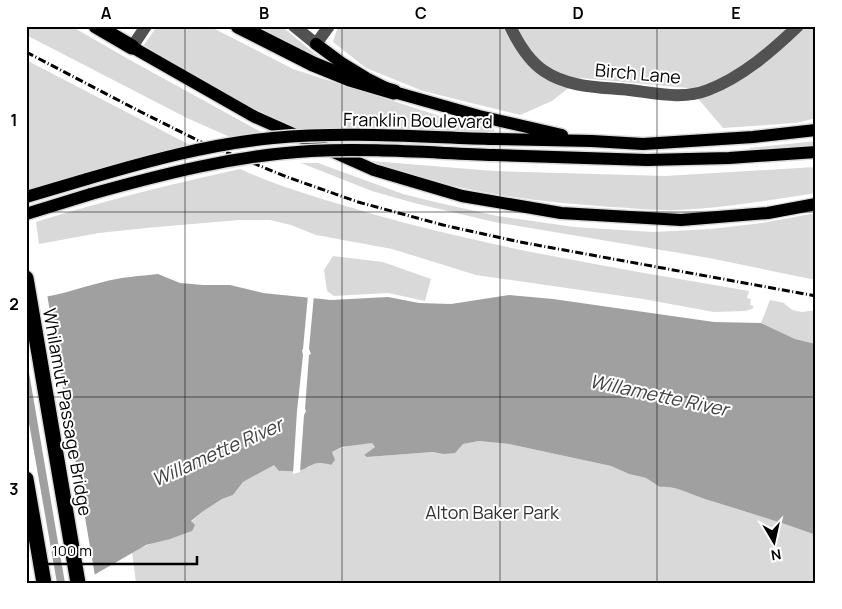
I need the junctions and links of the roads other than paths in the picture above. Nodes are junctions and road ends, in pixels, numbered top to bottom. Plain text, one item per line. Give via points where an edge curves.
1 (96, 26) edge
2 (146, 26) edge
3 (238, 26) edge
4 (294, 26) edge
5 (329, 26) edge
6 (510, 26) edge
7 (798, 26) edge
8 (316, 44) junction
9 (132, 47) junction
10 (394, 92) junction
11 (816, 130) edge
12 (592, 141) junction
13 (816, 152) edge
14 (26, 197) edge
15 (816, 204) edge
16 (26, 214) edge
17 (26, 278) edge
18 (26, 479) edge
19 (44, 583) edge
20 (78, 583) edge

1 - 9 highway
2 - 9 street
3 - 10 highway via 313,64
4 - 8 street
5 - 8 street
6 - 7 street, Birch Lane via 535,64 556,78 592,87 681,95 707,91 724,83 752,65
8 - 10 main road via 343,64
9 - 15 main road via 254,118 374,170 462,196 561,213 681,220 768,213
10 - 12 main road via 479,116
11 - 12 main road, Franklin Boulevard via 643,144
12 - 14 main road, Franklin Boulevard, bridge via 348,135 271,138 144,162
13 - 16 main road, Franklin Boulevard, bridge via 647,160 352,150 275,155 148,178
17 - 20 highway, Whilamut Passage Bridge
18 - 19 highway

